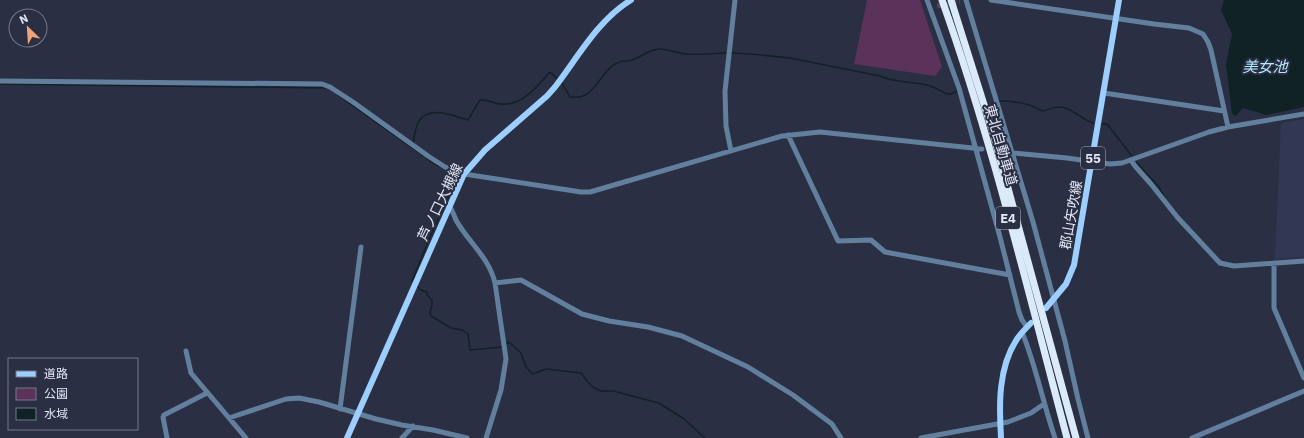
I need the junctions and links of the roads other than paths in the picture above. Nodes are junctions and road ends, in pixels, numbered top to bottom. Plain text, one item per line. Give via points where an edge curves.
1 (631, 0) edge
2 (735, 0) edge
3 (927, 0) edge
4 (942, 0) edge
5 (951, 0) edge
6 (967, 0) edge
7 (991, 0) edge
8 (1119, 0) edge
9 (960, 2) dead end
10 (937, 6) tunnel mouth
11 (930, 8) junction
12 (1116, 18) junction
13 (0, 81) edge
14 (1104, 93) junction
15 (1224, 111) junction
16 (1304, 114) edge
17 (1228, 127) junction
18 (788, 135) junction
19 (975, 149) junction
20 (982, 149) dead end
21 (731, 151) junction
22 (1004, 152) dead end
23 (1013, 152) junction
24 (1131, 160) junction
25 (1092, 162) junction
26 (464, 174) junction
27 (449, 205) junction
28 (361, 247) dead end
29 (1304, 261) edge
30 (1274, 263) junction
31 (1010, 275) junction
32 (495, 283) junction
33 (1054, 300) junction
34 (1046, 308) dead end
35 (1027, 327) junction
36 (186, 351) dead end
37 (1304, 378) edge
38 (1304, 391) edge
39 (207, 393) junction
40 (1044, 404) junction
41 (340, 409) junction
42 (357, 414) junction
43 (229, 418) junction
44 (1000, 423) junction
45 (413, 426) junction
46 (167, 438) edge
47 (246, 438) edge
48 (347, 438) edge
49 (402, 438) edge
50 (467, 438) edge
51 (486, 438) edge
52 (841, 438) edge
53 (920, 438) edge
54 (1001, 438) edge
55 (1054, 438) edge
56 (1067, 438) edge
57 (1076, 438) edge
58 (1088, 438) edge
59 (1192, 438) edge

1 - 26 main road, 芦ノ口大槻線 via 599,28 546,96 485,150
2 - 21 street via 725,91 726,126
3 - 11 street
4 - 56 highway, 東北自動車道 / E4 via 993,163
5 - 57 highway, 東北自動車道 / E4 via 993,133
6 - 9 street
6 - 23 street
7 - 12 street
8 - 12 main road, 郡山矢吹線 / 55
10 - 11 street
11 - 19 street via 959,88
12 - 14 main road, 郡山矢吹線 / 55
12 - 15 street via 1189,28 1202,34 1211,50
13 - 26 street via 322,84 353,102 441,164
14 - 15 street
14 - 25 main road, 郡山矢吹線 / 55
15 - 17 street
16 - 17 street
17 - 24 street
18 - 19 street via 820,132
18 - 21 street
18 - 31 street via 838,241 871,240 885,252
19 - 20 street
19 - 31 street
21 - 26 street via 590,192
22 - 23 street
23 - 25 street
23 - 33 street
24 - 25 street via 1110,164
24 - 30 street via 1218,262 1234,266
25 - 33 main road, 郡山矢吹線 / 55 via 1074,264 1066,284
26 - 27 main road, 芦ノ口大槻線
27 - 32 street via 456,220 487,262
27 - 42 main road, 芦ノ口大槻線
28 - 41 street
29 - 30 street
30 - 37 street via 1274,308
31 - 35 street via 1020,316
32 - 51 street via 506,359 500,396
32 - 52 street via 521,280 582,314 656,329 694,341 748,367 793,395 832,424
33 - 34 main road, 郡山矢吹線 / 55
33 - 58 street
35 - 40 street
35 - 44 main road via 1013,346 1004,370
36 - 39 street via 191,373
38 - 59 street
39 - 43 street
39 - 46 street via 164,415
40 - 44 street via 1017,420
40 - 55 street
41 - 42 street
41 - 43 street via 292,398
42 - 45 street
42 - 48 main road, 芦ノ口大槻線
43 - 47 street
44 - 53 street
44 - 54 main road
45 - 49 street
45 - 50 street

